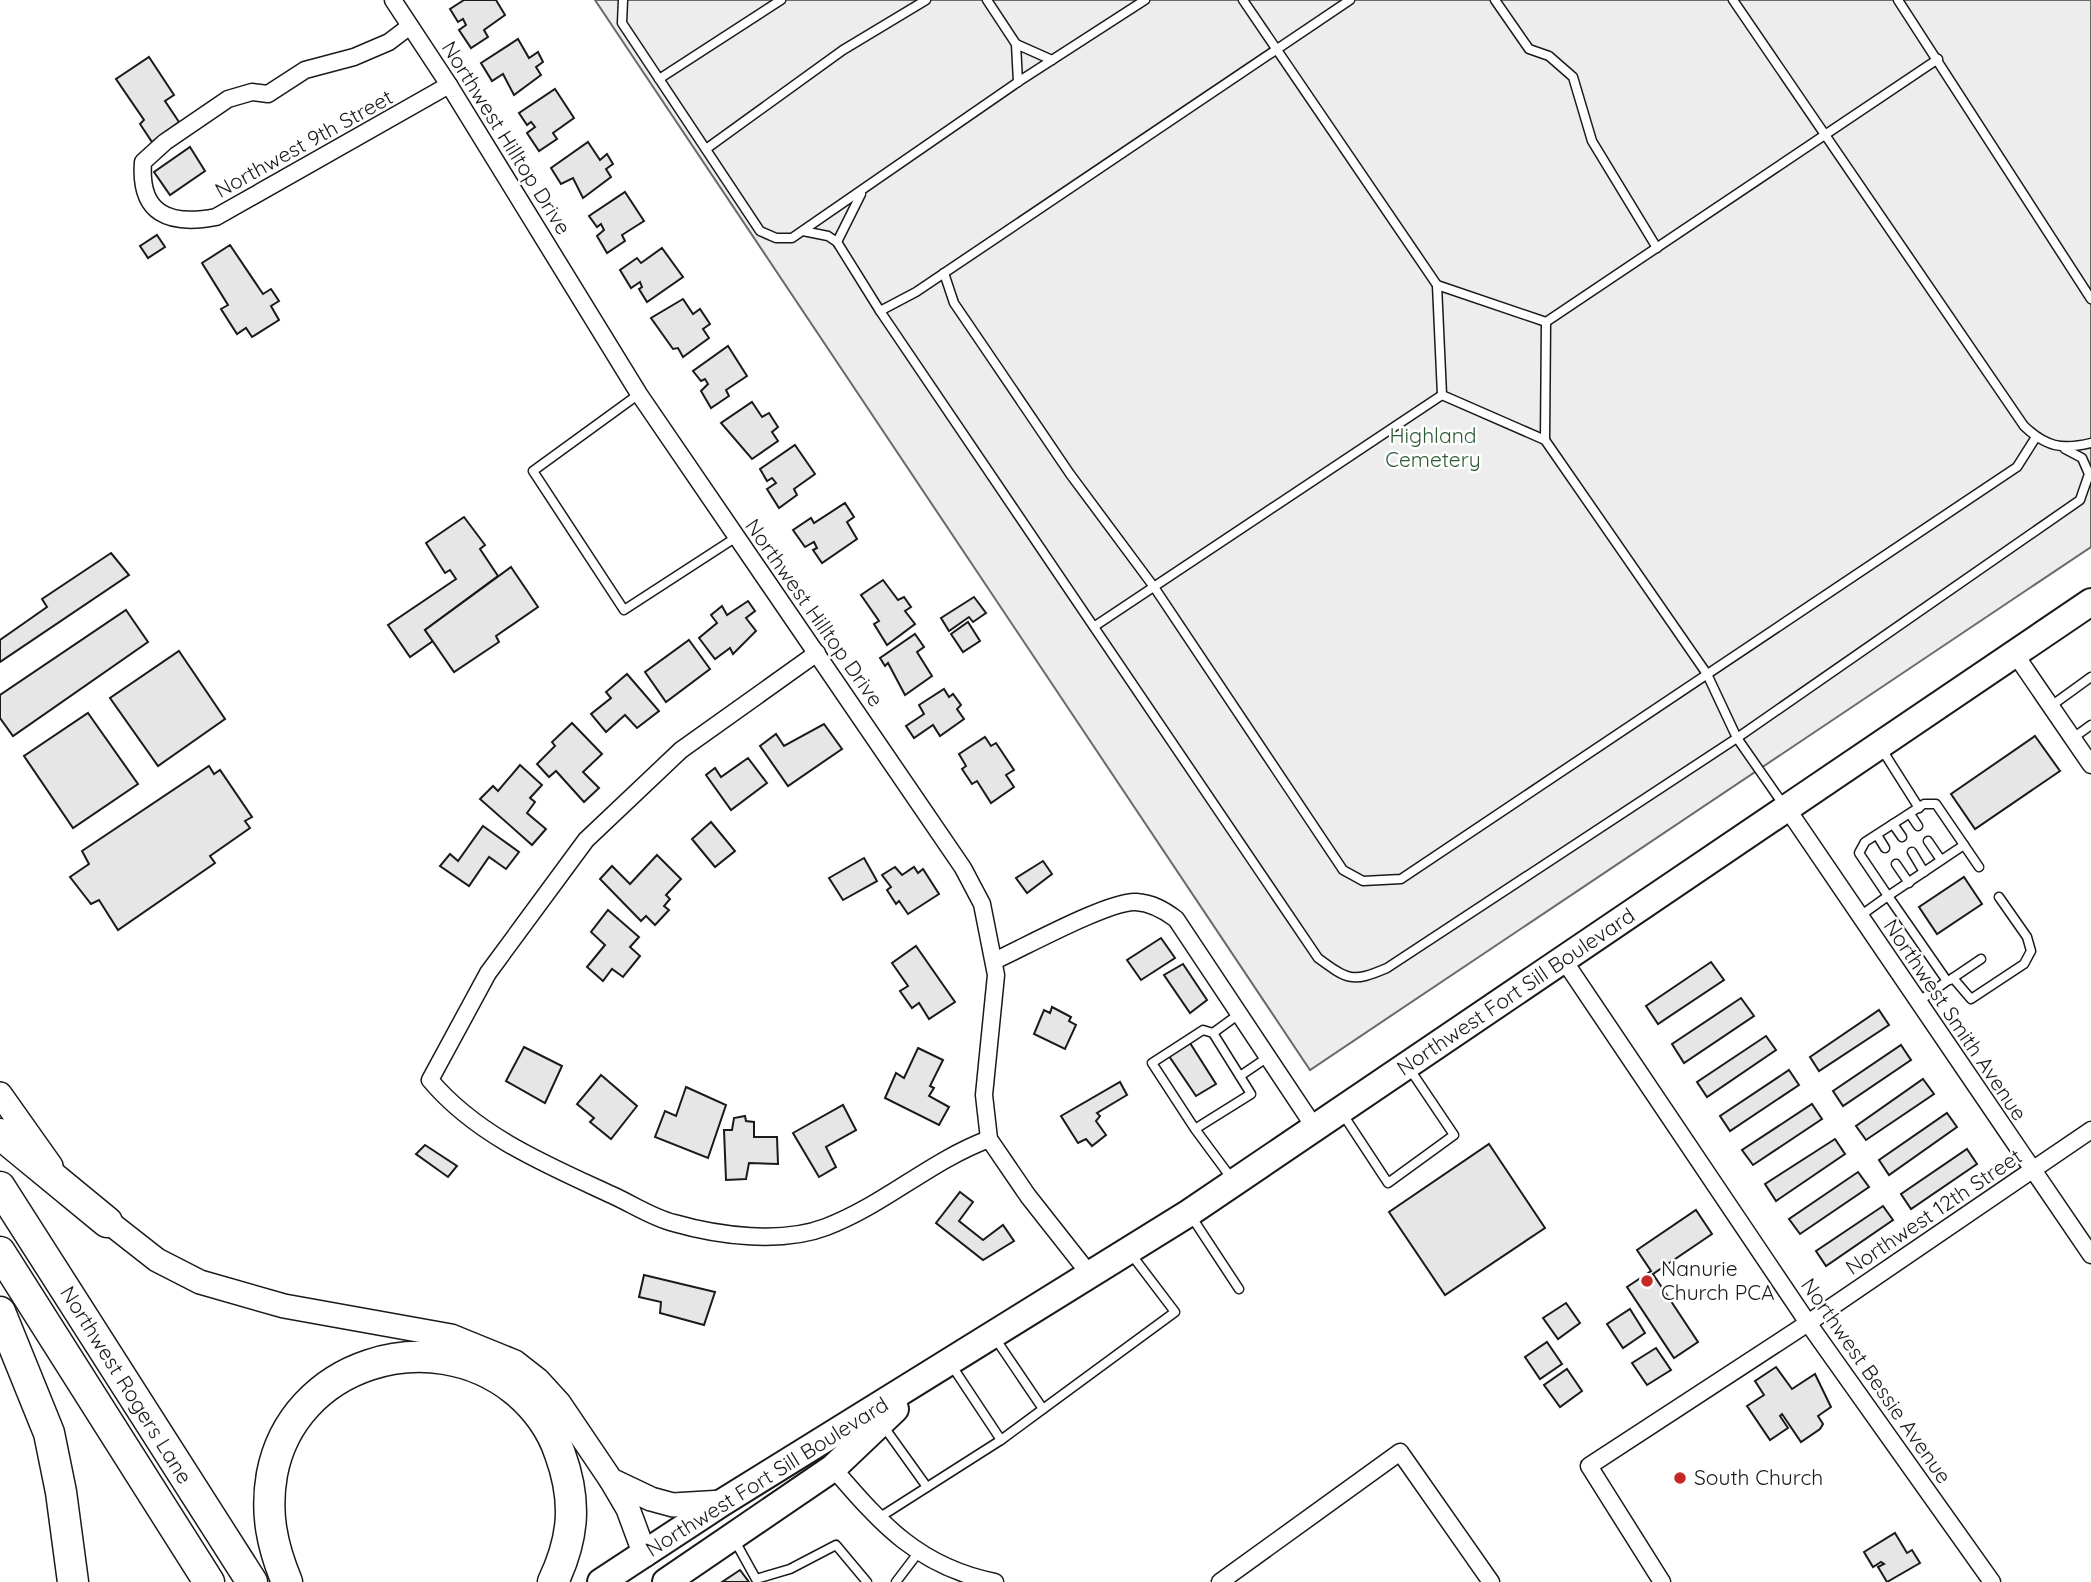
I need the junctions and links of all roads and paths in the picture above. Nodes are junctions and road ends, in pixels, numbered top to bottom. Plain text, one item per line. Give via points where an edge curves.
1 (393, 0) edge
2 (623, 0) edge
3 (781, 0) edge
4 (926, 0) edge
5 (987, 0) edge
6 (1145, 0) edge
7 (1243, 0) edge
8 (1350, 0) edge
9 (1495, 0) edge
10 (1733, 0) edge
11 (1898, 0) edge
12 (410, 26) junction
13 (1016, 44) junction
14 (1276, 49) junction
15 (1938, 59) junction
16 (1052, 60) junction
17 (659, 79) junction
18 (1018, 82) junction
19 (449, 85) junction
20 (1826, 136) junction
21 (706, 149) junction
22 (864, 189) junction
23 (803, 231) junction
24 (837, 242) junction
25 (1657, 248) junction
26 (944, 273) junction
27 (1437, 285) junction
28 (2091, 299) edge
29 (880, 311) junction
30 (1546, 322) junction
31 (639, 394) junction
32 (1442, 395) junction
33 (2036, 437) junction
34 (1545, 440) junction
35 (2091, 443) edge
36 (2065, 449) junction
37 (735, 538) junction
38 (1154, 587) junction
39 (2091, 601) edge
40 (1095, 626) junction
41 (817, 653) junction
42 (2015, 654) junction
43 (1707, 674) junction
44 (2091, 677) edge
45 (2051, 706) junction
46 (2091, 725) edge
47 (1737, 738) junction
48 (2073, 738) junction
49 (1879, 745) junction
50 (2091, 765) edge
51 (1786, 807) junction
52 (1919, 808) junction
53 (1910, 814) junction
54 (1893, 824) junction
55 (1918, 826) dead end
56 (1877, 835) junction
57 (1902, 837) dead end
58 (1928, 841) dead end
59 (1964, 845) junction
60 (1885, 848) dead end
61 (1912, 852) dead end
62 (1941, 860) junction
63 (1896, 864) dead end
64 (1979, 867) dead end
65 (1924, 872) junction
66 (1909, 883) junction
67 (1888, 896) junction
68 (1999, 897) dead end
69 (1860, 916) junction
70 (1563, 959) junction
71 (1981, 959) dead end
72 (994, 961) junction
73 (1950, 979) junction
74 (1918, 1002) junction
75 (1239, 1014) junction
76 (1213, 1032) junction
77 (1268, 1057) junction
78 (1407, 1065) junction
79 (1240, 1076) junction
80 (0, 1094) edge
81 (1342, 1112) junction
82 (1315, 1128) junction
83 (1195, 1129) junction
84 (2091, 1130) edge
85 (0, 1134) edge
86 (989, 1139) junction
87 (2033, 1171) junction
88 (1234, 1181) junction
89 (0, 1187) edge
90 (1189, 1213) junction
91 (107, 1223) junction
92 (0, 1252) edge
93 (1130, 1252) junction
94 (2091, 1255) edge
95 (1091, 1276) junction
96 (1239, 1289) dead end
97 (0, 1312) edge
98 (1808, 1323) junction
99 (993, 1336) junction
100 (942, 1367) junction
101 (1043, 1409) junction
102 (881, 1422) junction
103 (1001, 1440) junction
104 (833, 1468) junction
105 (611, 1480) junction
106 (927, 1487) junction
107 (723, 1502) junction
108 (877, 1519) junction
109 (732, 1537) junction
110 (918, 1553) junction
111 (645, 1555) junction
112 (757, 1580) edge
113 (73, 1582) edge
114 (209, 1582) edge
115 (252, 1582) edge
116 (288, 1582) edge
117 (553, 1582) edge
118 (601, 1582) edge
119 (639, 1582) edge
120 (666, 1582) edge
121 (867, 1582) edge
122 (896, 1582) edge
123 (995, 1582) edge
124 (1220, 1582) edge
125 (1491, 1582) edge
126 (1662, 1582) edge
127 (1992, 1582) edge

1 - 12 street, Northwest Hilltop Drive
2 - 17 lane via 622,23
3 - 17 lane
4 - 21 lane via 843,50
5 - 13 lane
6 - 16 lane
7 - 14 lane
8 - 14 lane
9 - 25 lane via 1529,49 1549,56 1573,77 1592,141
10 - 20 lane
11 - 15 lane
12 - 19 street, Northwest Hilltop Drive
12 - 19 street, Northwest 9th Street via 389,42 354,57 305,70 268,94 252,92 228,99 143,162 144,195 157,211 177,218 198,221 216,217
13 - 16 lane
13 - 18 lane
14 - 26 lane
14 - 27 lane
15 - 20 lane
15 - 28 lane
16 - 18 lane
17 - 21 lane
18 - 22 lane
19 - 31 street, Northwest Hilltop Drive
20 - 25 lane
20 - 33 lane
21 - 23 lane via 760,231 776,238 792,238
22 - 23 lane
22 - 24 lane
23 - 24 lane
24 - 29 lane
25 - 30 lane
26 - 29 lane
26 - 38 lane via 954,303 986,351
27 - 30 lane
27 - 32 lane
29 - 40 lane
30 - 34 lane
31 - 37 street, Northwest Hilltop Drive
31 - 37 lane via 533,471 624,610
32 - 34 lane
32 - 38 lane
33 - 36 lane
33 - 43 lane via 2017,467
34 - 43 lane
35 - 36 lane
36 - 47 lane via 2082,458 2089,474 2080,500
37 - 41 street, Northwest Hilltop Drive
38 - 40 lane
38 - 43 lane via 1343,870 1363,881 1401,879
39 - 42 main road, Northwest Fort Sill Boulevard
40 - 47 lane via 1318,958 1339,974 1360,979 1387,968
41 - 72 street, Northwest Hilltop Drive via 963,868 982,904
41 - 86 street via 681,750 586,840 488,973 430,1080 451,1105 490,1134 671,1223 709,1232 768,1237 825,1228 962,1149
42 - 45 street
42 - 49 main road, Northwest Fort Sill Boulevard
43 - 47 lane
44 - 45 lane
45 - 48 street
46 - 48 lane
47 - 51 lane
48 - 50 street
49 - 51 main road, Northwest Fort Sill Boulevard
49 - 52 lane
51 - 69 street, Northwest Smith Avenue
51 - 70 main road, Northwest Fort Sill Boulevard
52 - 53 lane
52 - 59 lane via 1936,804
53 - 54 lane
53 - 55 lane
54 - 56 lane
54 - 57 lane
56 - 60 lane
56 - 67 lane via 1865,842 1859,853
58 - 62 lane
59 - 62 lane
59 - 64 lane
61 - 65 lane
62 - 65 lane
63 - 66 lane
65 - 66 lane
66 - 67 lane
67 - 69 lane
67 - 73 lane
68 - 73 lane via 2027,937 2031,951 2024,964 1971,999
69 - 74 street, Northwest Smith Avenue
70 - 78 main road, Northwest Fort Sill Boulevard
70 - 98 street, Northwest Bessie Avenue
71 - 73 lane
72 - 75 street via 1135,901 1160,908 1176,919
72 - 86 street, Northwest Hilltop Drive via 984,1095
73 - 74 lane
74 - 87 street, Northwest Smith Avenue
75 - 76 lane
75 - 77 street
76 - 79 lane
76 - 83 lane via 1203,1030 1152,1063
77 - 79 lane
77 - 82 street
78 - 81 main road, Northwest Fort Sill Boulevard
78 - 81 lane via 1454,1135 1388,1183
79 - 83 lane via 1251,1094
80 - 91 street via 56,1172
81 - 82 main road, Northwest Fort Sill Boulevard
82 - 88 main road, Northwest Fort Sill Boulevard
83 - 88 lane
84 - 87 street, Northwest 12th Street
85 - 91 highway
86 - 95 street, Northwest Hilltop Drive
87 - 94 street, Northwest Smith Avenue
87 - 98 street, Northwest 12th Street
88 - 90 main road, Northwest Fort Sill Boulevard
89 - 115 highway, Northwest Rogers Lane
90 - 93 main road, Northwest Fort Sill Boulevard
90 - 96 lane
91 - 105 street via 157,1260 226,1291 451,1336 515,1362 559,1403
92 - 114 highway, Northwest Rogers Lane
93 - 95 main road, Northwest Fort Sill Boulevard
93 - 101 lane via 1175,1312
95 - 99 main road, Northwest Fort Sill Boulevard
97 - 113 highway via 49,1433
98 - 126 street, Northwest 12th Street via 1589,1466
98 - 127 street, Northwest Bessie Avenue
99 - 100 main road, Northwest Fort Sill Boulevard
99 - 101 lane
100 - 102 main road, Northwest Fort Sill Boulevard
100 - 103 lane
100 - 107 main road, Northwest Fort Sill Boulevard
101 - 103 lane
102 - 104 main road, Northwest Fort Sill Boulevard
102 - 106 lane
103 - 106 lane
104 - 108 street
104 - 109 main road, Northwest Fort Sill Boulevard
105 - 107 street via 673,1505
105 - 111 street via 628,1509
106 - 108 lane
107 - 111 main road, Northwest Fort Sill Boulevard
108 - 110 street
109 - 112 lane
109 - 120 main road, Northwest Fort Sill Boulevard
110 - 122 lane
110 - 123 street via 963,1576
111 - 118 main road, Northwest Fort Sill Boulevard
111 - 119 main road
112 - 121 lane via 836,1545
116 - 117 highway via 274,1550 269,1498 273,1471 295,1421 326,1389 362,1367 385,1358 428,1355 468,1364 502,1380 535,1408 557,1444 570,1500 571,1531
124 - 125 street via 1400,1452

